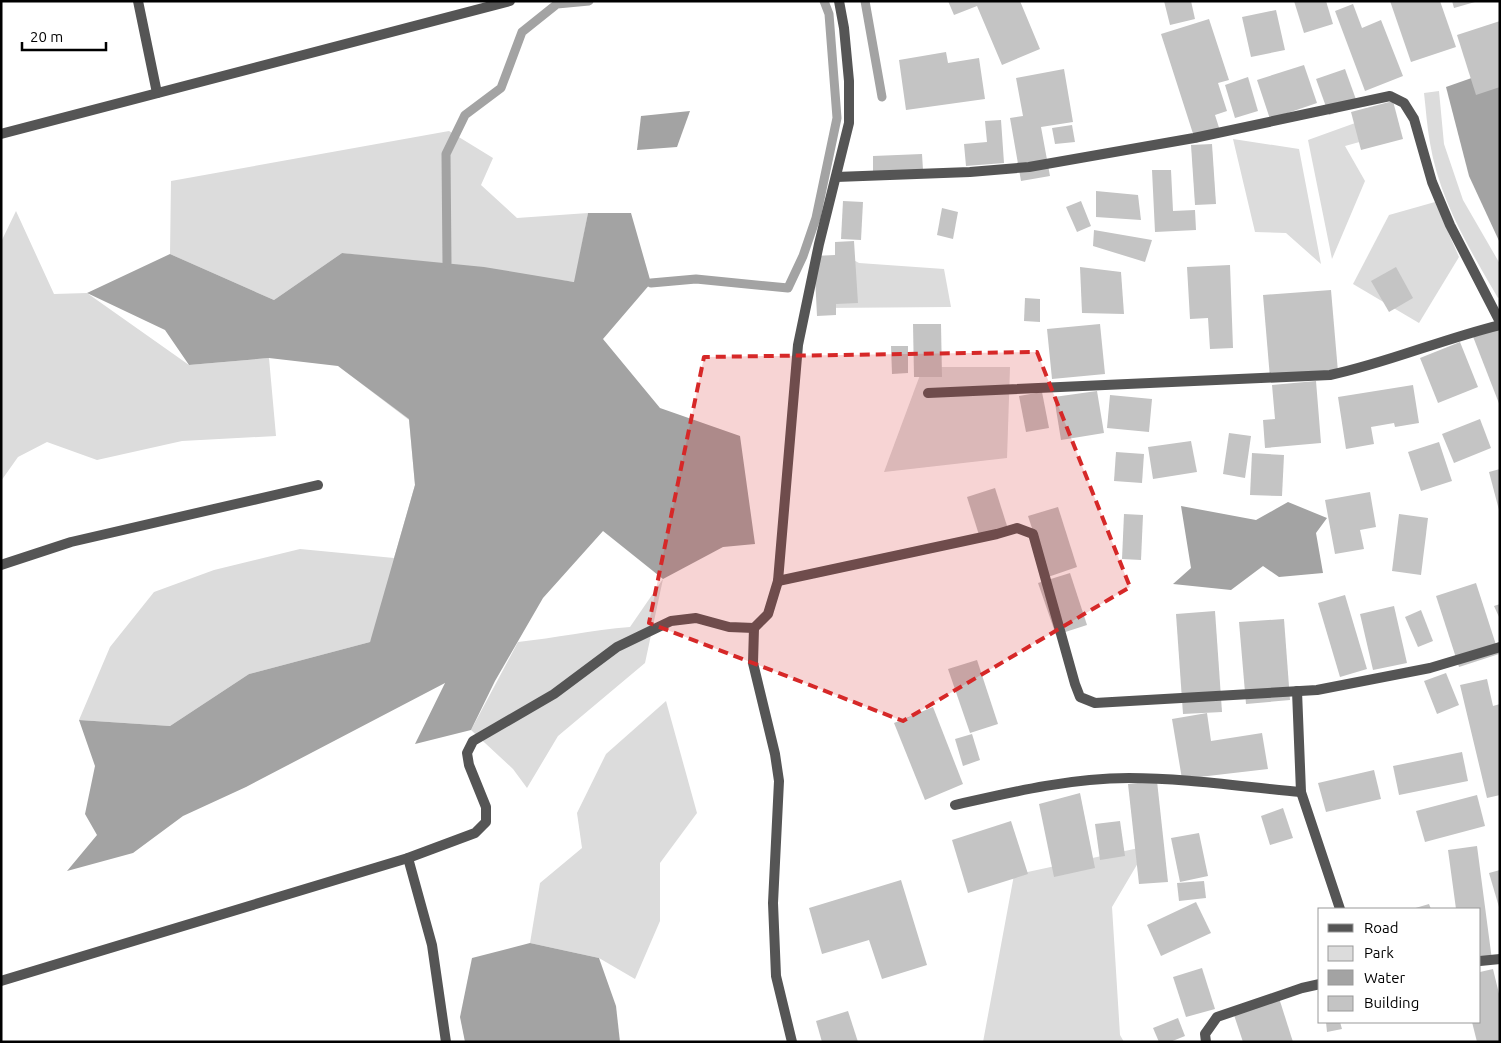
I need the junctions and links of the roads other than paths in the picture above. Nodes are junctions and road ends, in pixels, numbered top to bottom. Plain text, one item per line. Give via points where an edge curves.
1 (138, 1) edge
2 (510, 1) edge
3 (839, 1) edge
4 (496, 3) edge
5 (157, 93) junction
6 (1, 134) edge
7 (836, 177) junction
8 (1500, 323) edge
9 (928, 393) dead end
10 (318, 485) dead end
11 (1, 565) edge
12 (778, 581) junction
13 (754, 628) junction
14 (1500, 648) edge
15 (1297, 691) junction
16 (1300, 792) junction
17 (955, 806) dead end
18 (408, 858) junction
19 (1340, 908) edge
20 (1500, 959) edge
21 (1481, 961) edge
22 (1, 981) edge
23 (1318, 984) edge
24 (446, 1042) edge
25 (792, 1042) edge
26 (1206, 1042) edge

1 - 5 street
2 - 4 street
3 - 7 street via 850,81 849,124
4 - 5 street
5 - 6 street
7 - 8 street via 1029,167 1194,138 1390,96 1404,103 1414,119 1432,182 1450,225
7 - 12 street via 798,345
8 - 9 street via 1356,370 1330,375
10 - 11 street via 71,542
12 - 13 street via 768,614
12 - 15 street via 1017,528 1033,534 1080,697 1094,703
13 - 18 street via 730,627 696,618 671,621 617,647 554,694 472,741 467,753 469,765 486,807 486,822 475,833
13 - 25 street via 753,663 779,781 772,903 776,967
14 - 15 street via 1360,683
15 - 16 street
16 - 17 street via 1128,778 1087,780
16 - 19 street
18 - 22 street
18 - 24 street via 432,945
20 - 21 street
23 - 26 street via 1216,1017 1205,1034

